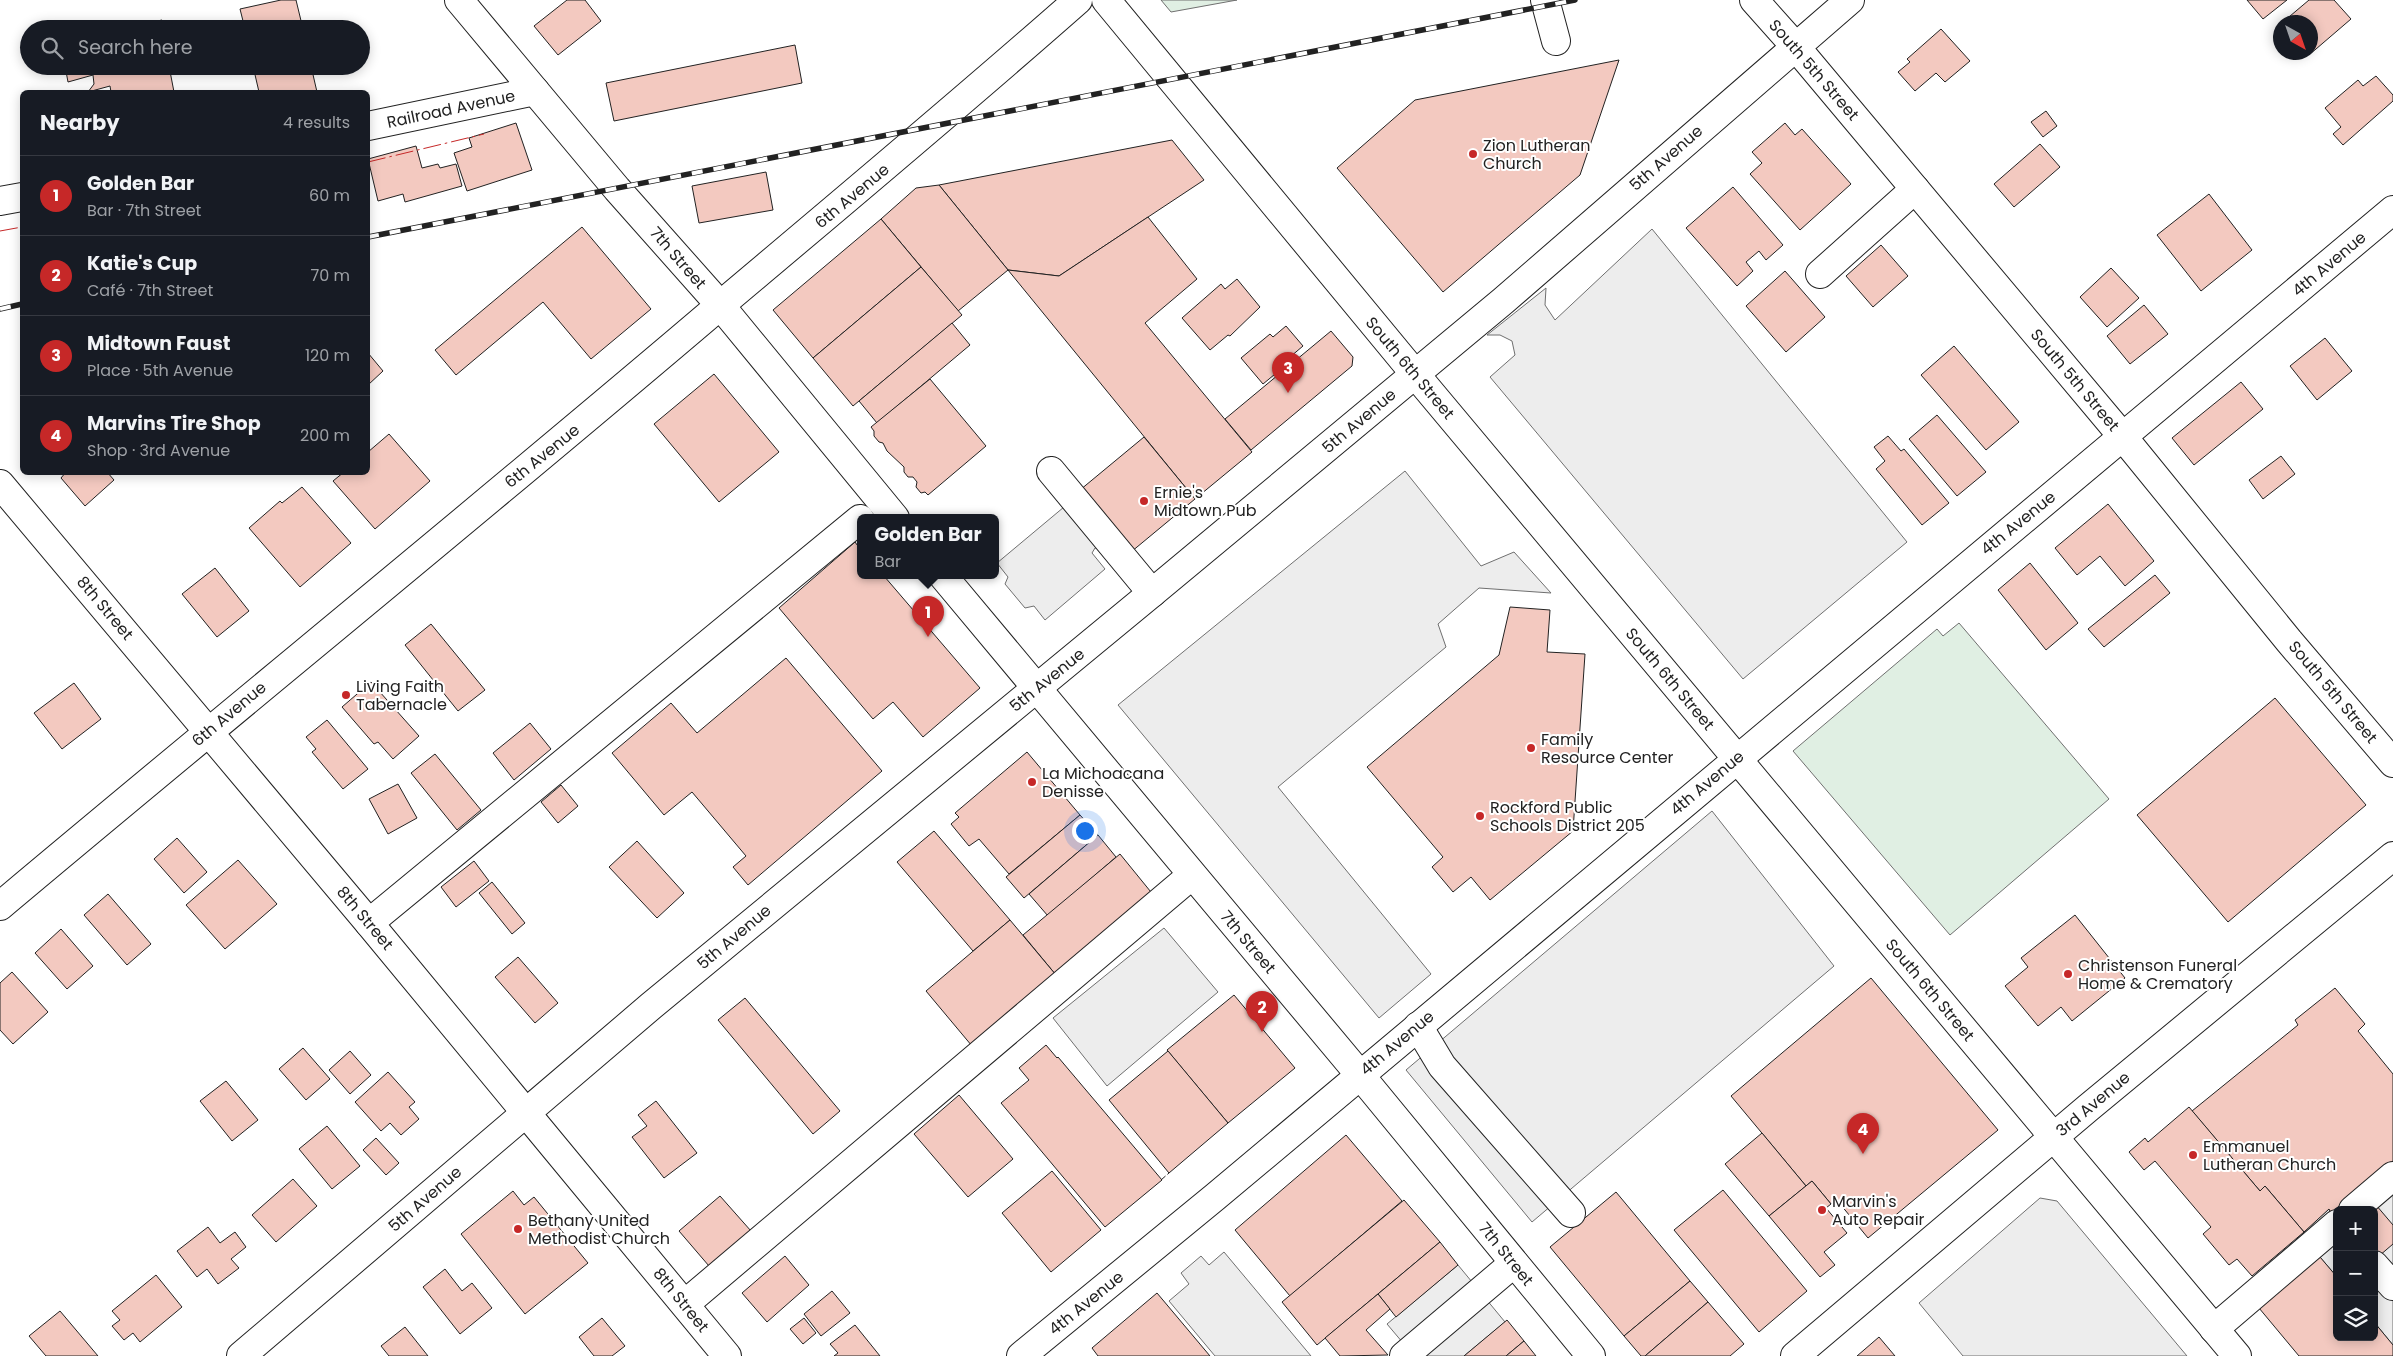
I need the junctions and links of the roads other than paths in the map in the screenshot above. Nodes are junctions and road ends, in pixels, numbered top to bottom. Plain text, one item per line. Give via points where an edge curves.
1 (459, 0) edge
2 (1078, 0) edge
3 (1106, 0) edge
4 (1545, 0) edge
5 (1754, 0) edge
6 (1850, 0) edge
7 (1556, 41) dead end
8 (1795, 46) junction
9 (535, 91) junction
10 (370, 126) edge
11 (1915, 189) junction
12 (20, 197) edge
13 (0, 201) edge
14 (2393, 210) edge
15 (1820, 274) dead end
16 (720, 305) junction
17 (1415, 374) junction
18 (2123, 437) junction
19 (1051, 471) dead end
20 (0, 484) edge
21 (874, 514) edge
22 (857, 530) edge
23 (946, 579) edge
24 (1152, 593) junction
25 (1037, 688) junction
26 (208, 731) junction
27 (1736, 758) junction
28 (2393, 763) edge
29 (2393, 856) edge
30 (1192, 876) junction
31 (0, 906) edge
32 (369, 923) junction
33 (1418, 1026) junction
34 (1360, 1075) junction
35 (526, 1112) junction
36 (2054, 1137) junction
37 (2393, 1176) edge
38 (2358, 1206) edge
39 (1571, 1213) dead end
40 (2333, 1227) edge
41 (1514, 1264) junction
42 (2378, 1269) edge
43 (2393, 1286) edge
44 (685, 1304) junction
45 (2214, 1329) junction
46 (1036, 1351) edge
47 (241, 1356) edge
48 (727, 1356) edge
49 (1404, 1356) edge
50 (1591, 1356) edge
51 (1795, 1356) edge
52 (2237, 1356) edge

1 - 9 street, 7th Street
2 - 16 street, 6th Avenue via 935,126
3 - 17 street, South 6th Street
4 - 7 street
5 - 8 street, South 5th Street
6 - 8 street, 5th Avenue
8 - 11 street, South 5th Street
8 - 17 street, 5th Avenue
9 - 10 street, Railroad Avenue
9 - 16 street, 7th Street
11 - 15 street
11 - 18 street, South 5th Street
12 - 13 street
14 - 18 street, 4th Avenue
16 - 21 street, 7th Street
16 - 26 street, 6th Avenue
17 - 24 street, 5th Avenue
17 - 27 street, South 6th Street
18 - 27 street, 4th Avenue
18 - 28 street, South 5th Street
19 - 24 street
20 - 26 street, 8th Street
22 - 32 street
23 - 25 street, 7th Street
24 - 25 street, 5th Avenue
25 - 30 street, 7th Street
25 - 35 street, 5th Avenue
26 - 31 street, 6th Avenue
26 - 32 street, 8th Street
27 - 33 street, 4th Avenue
27 - 36 street, South 6th Street
29 - 36 street, 3rd Avenue
30 - 34 street, 7th Street
30 - 44 street
32 - 35 street, 8th Street
33 - 34 street, 4th Avenue
33 - 39 street via 1442,1066
34 - 41 street, 7th Street
34 - 46 street, 4th Avenue
35 - 44 street, 8th Street
35 - 47 street, 5th Avenue
36 - 45 street, South 6th Street
36 - 51 street, 3rd Avenue
37 - 38 street
40 - 45 street
41 - 49 street
41 - 50 street, 7th Street
42 - 43 street
44 - 48 street, 8th Street
45 - 52 street, South 6th Street

